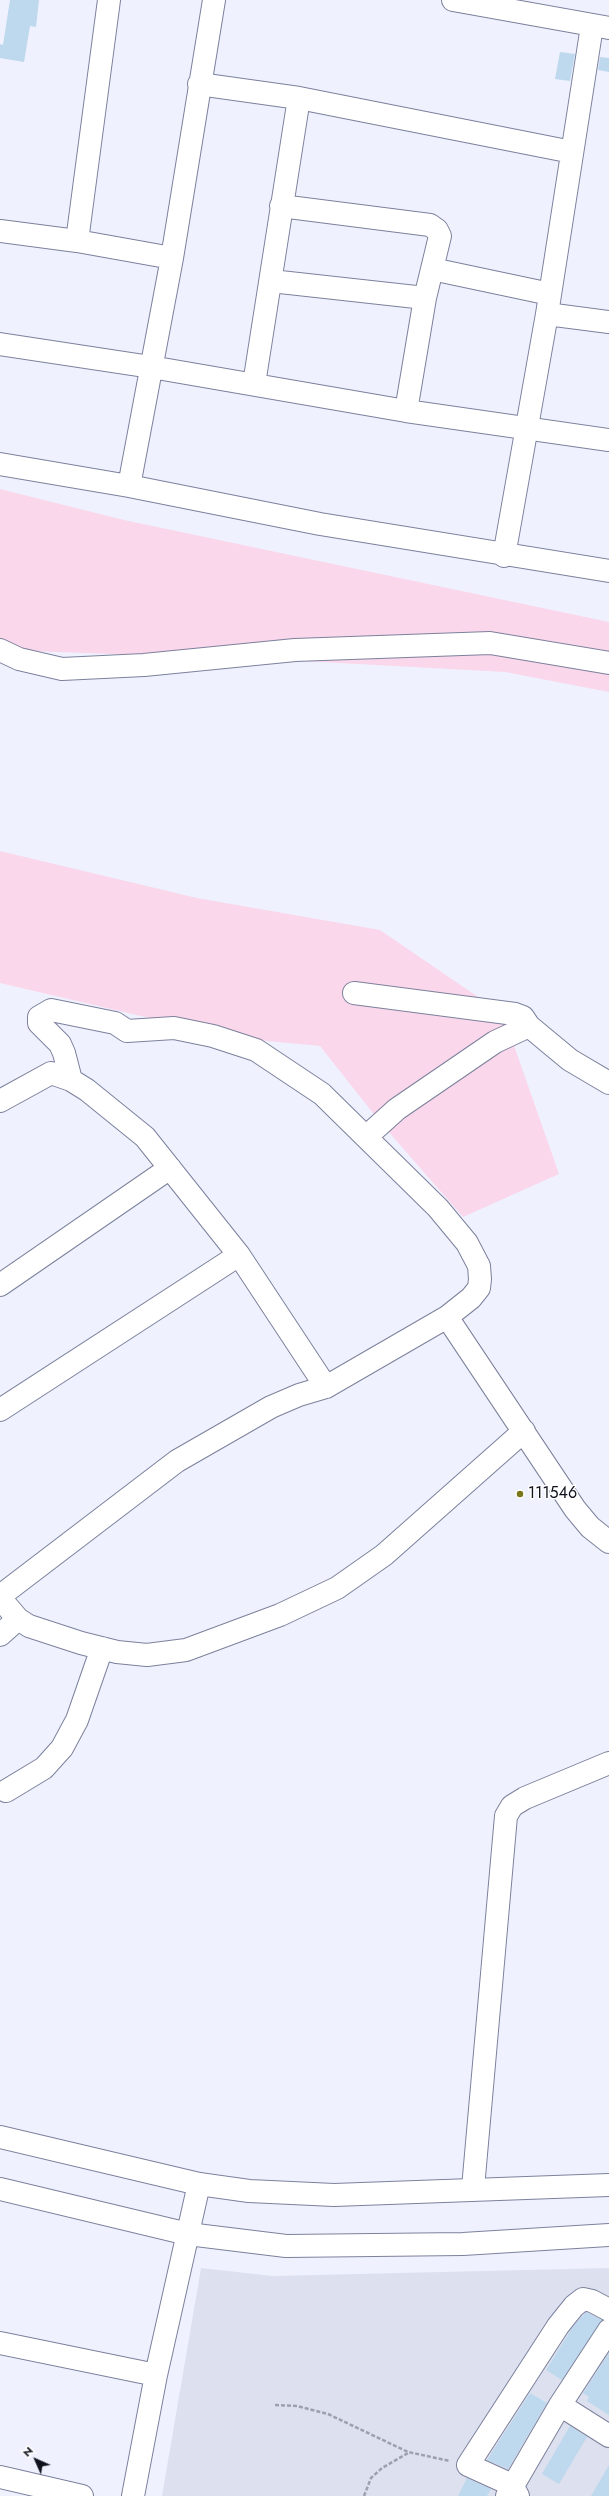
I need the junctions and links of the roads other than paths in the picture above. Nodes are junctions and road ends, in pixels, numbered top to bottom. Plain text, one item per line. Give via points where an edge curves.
1 (109, 0) edge
2 (214, 0) edge
3 (453, 0) edge
4 (601, 27) edge
5 (199, 84) junction
6 (299, 98) junction
7 (572, 152) junction
8 (281, 206) junction
9 (0, 231) edge
10 (77, 241) junction
11 (172, 258) junction
12 (432, 269) junction
13 (271, 281) junction
14 (425, 298) junction
15 (549, 304) junction
16 (609, 322) edge
17 (0, 344) edge
18 (151, 367) junction
19 (254, 384) junction
20 (406, 411) junction
21 (528, 428) junction
22 (609, 440) edge
23 (0, 464) edge
24 (129, 486) junction
25 (504, 556) junction
26 (609, 571) edge
27 (0, 650) edge
28 (609, 663) edge
29 (354, 993) dead end
30 (529, 1026) junction
31 (71, 1080) junction
32 (609, 1083) edge
33 (0, 1101) edge
34 (367, 1136) junction
35 (170, 1168) junction
36 (240, 1255) junction
37 (0, 1285) edge
38 (446, 1317) junction
39 (326, 1387) junction
40 (0, 1410) edge
41 (524, 1431) junction
42 (609, 1542) edge
43 (0, 1597) edge
44 (18, 1619) junction
45 (0, 1634) edge
46 (102, 1648) junction
47 (609, 1763) edge
48 (6, 1791) dead end
49 (0, 2137) edge
50 (199, 2184) junction
51 (609, 2185) edge
52 (473, 2188) junction
53 (0, 2189) edge
54 (188, 2234) junction
55 (609, 2235) edge
56 (609, 2310) edge
57 (609, 2330) edge
58 (0, 2343) edge
59 (156, 2375) junction
60 (560, 2405) junction
61 (609, 2436) edge
62 (0, 2477) edge
63 (512, 2492) edge
64 (82, 2496) edge
65 (133, 2496) edge

1 - 10 main road
2 - 5 main road
3 - 4 main road
4 - 7 main road
5 - 6 main road
5 - 11 main road
6 - 7 main road
6 - 8 main road
7 - 15 main road
8 - 12 main road via 434,227 440,236
8 - 13 main road
9 - 10 main road
10 - 11 main road
11 - 18 main road
12 - 14 main road
12 - 15 main road
13 - 14 main road
13 - 19 main road
14 - 20 main road
15 - 16 main road
15 - 21 main road
17 - 18 main road
18 - 19 main road
18 - 24 main road
19 - 20 main road
20 - 21 main road
21 - 22 main road
21 - 25 main road
23 - 24 main road
24 - 25 main road via 320,524
25 - 26 main road
27 - 28 main road via 19,659 62,669 144,665 294,650 490,643
29 - 30 main road via 515,1014 522,1017
30 - 32 main road via 570,1060
30 - 34 main road via 495,1042 397,1109
31 - 33 main road via 51,1073
31 - 34 main road via 60,1044 40,1023 39,1017 51,1010 115,1022 127,1030 174,1028 213,1036 256,1050 322,1094
31 - 35 main road via 111,1108 145,1137
34 - 38 main road via 438,1208 467,1243 479,1266 479,1288 471,1298
35 - 36 main road
35 - 37 main road
36 - 39 main road
36 - 40 main road
38 - 39 main road
38 - 41 main road
39 - 43 main road via 271,1407 196,1449
41 - 42 main road via 575,1509 590,1527
41 - 46 main road via 384,1555 337,1588 280,1615 186,1650 147,1655
43 - 44 main road
44 - 45 main road
44 - 46 main road via 35,1628
46 - 48 main road via 77,1720 62,1748 44,1768
47 - 52 main road via 525,1798 512,1806 506,1816
49 - 50 main road
50 - 52 main road via 249,2191 334,2195
50 - 54 main road
51 - 52 main road
53 - 54 main road
54 - 55 main road via 286,2246 463,2244
54 - 59 main road
56 - 63 main road via 583,2299 574,2306 558,2326 468,2465
57 - 60 main road
58 - 59 main road
59 - 65 main road
60 - 61 main road
60 - 63 main road
62 - 64 main road

